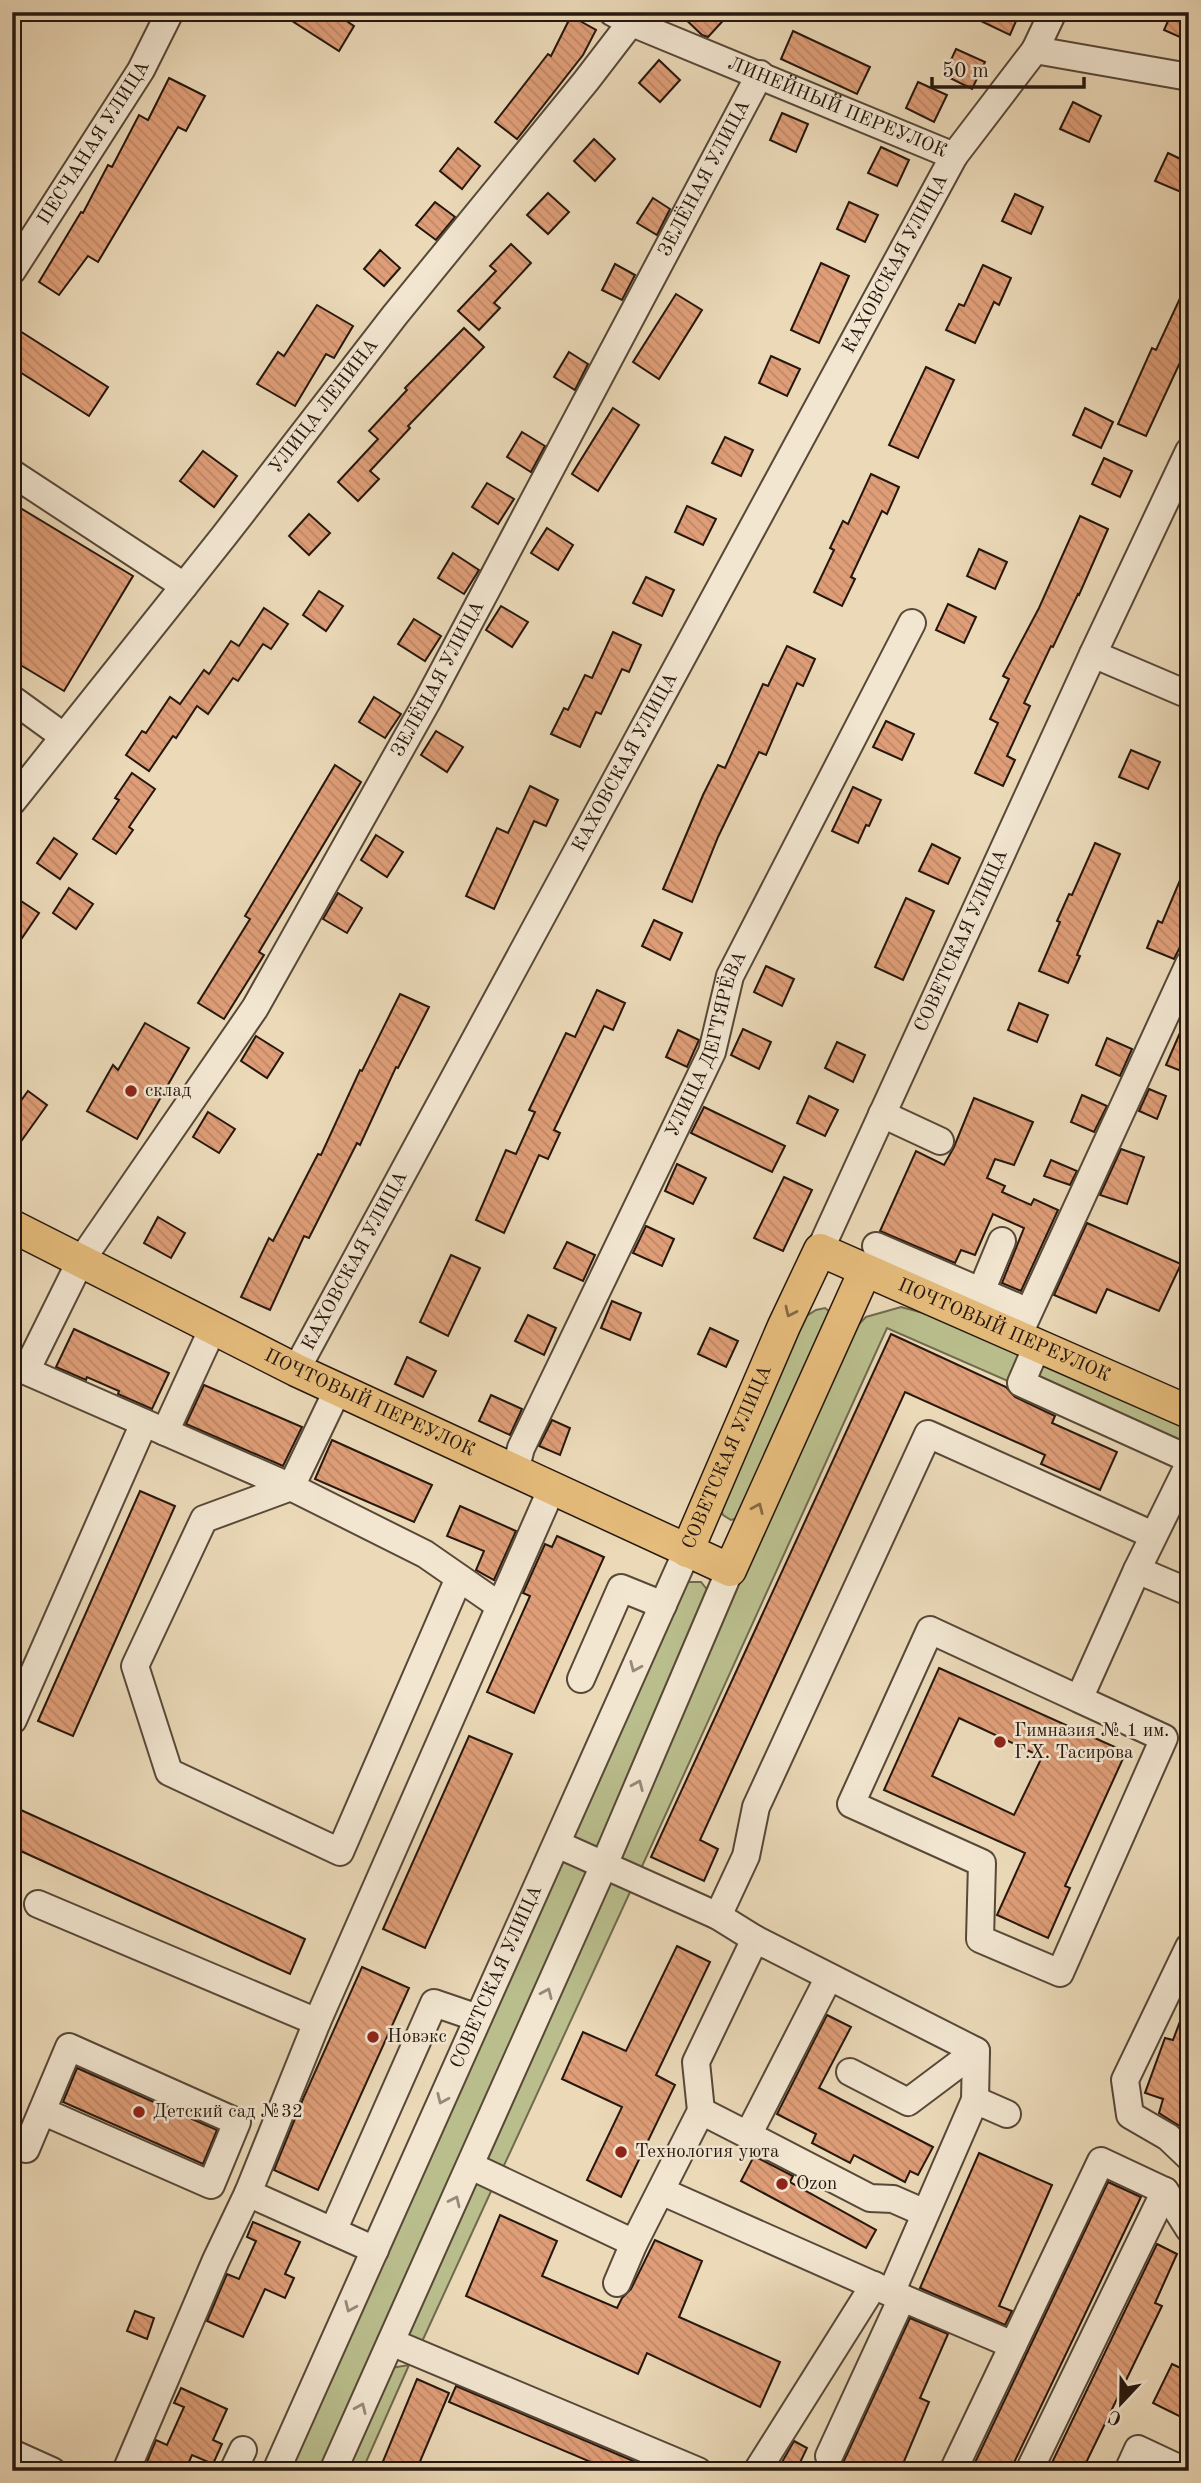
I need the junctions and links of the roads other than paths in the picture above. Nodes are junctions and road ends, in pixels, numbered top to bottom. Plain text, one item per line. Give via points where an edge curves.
1 (170, 12) edge
2 (1054, 12) edge
3 (628, 16) edge
4 (1035, 50) junction
5 (760, 74) junction
6 (1189, 76) edge
7 (954, 156) junction
8 (12, 271) edge
9 (1189, 452) edge
10 (12, 473) edge
11 (184, 586) junction
12 (912, 624) dead end
13 (1093, 654) junction
14 (1189, 695) edge
15 (12, 699) edge
16 (63, 736) junction
17 (12, 802) edge
18 (1189, 964) edge
19 (882, 1114) junction
20 (940, 1141) dead end
21 (12, 1226) edge
22 (1002, 1241) dead end
23 (820, 1250) junction
24 (871, 1259) junction
25 (80, 1262) junction
26 (976, 1304) junction
27 (1016, 1306) dead end
28 (213, 1328) junction
29 (1027, 1342) junction
30 (19, 1369) edge
31 (296, 1370) junction
32 (338, 1389) junction
33 (1189, 1412) edge
34 (154, 1427) junction
35 (1189, 1459) edge
36 (1189, 1464) edge
37 (515, 1471) junction
38 (291, 1487) junction
39 (552, 1488) junction
40 (1153, 1535) junction
41 (687, 1551) junction
42 (730, 1570) junction
43 (1137, 1570) junction
44 (459, 1577) junction
45 (1189, 1592) edge
46 (663, 1605) junction
47 (500, 1606) junction
48 (581, 1679) dead end
49 (1079, 1699) junction
50 (13, 1720) edge
51 (556, 1843) junction
52 (604, 1865) junction
53 (38, 1904) dead end
54 (718, 1916) junction
55 (755, 1939) junction
56 (1189, 1947) edge
57 (829, 1977) junction
58 (478, 2018) junction
59 (317, 2022) junction
60 (976, 2051) junction
61 (850, 2072) dead end
62 (975, 2100) junction
63 (42, 2111) junction
64 (701, 2111) junction
65 (1007, 2115) dead end
66 (748, 2135) junction
67 (19, 2146) edge
68 (1189, 2157) edge
69 (471, 2166) junction
70 (661, 2191) junction
71 (1165, 2191) junction
72 (248, 2193) junction
73 (925, 2213) junction
74 (1189, 2229) edge
75 (333, 2231) junction
76 (634, 2243) junction
77 (375, 2250) junction
78 (617, 2283) dead end
79 (889, 2292) junction
80 (391, 2342) junction
81 (1013, 2345) junction
82 (12, 2453) edge
83 (829, 2456) dead end
84 (52, 2471) edge
85 (126, 2471) edge
86 (276, 2471) edge
87 (333, 2471) edge
88 (698, 2471) edge
89 (757, 2471) edge
90 (953, 2471) edge
91 (1029, 2471) edge
92 (1128, 2471) edge
93 (1185, 2471) edge

1 - 8 street, ПЕСЧАНАЯ УЛИЦА via 141,70
2 - 4 street
3 - 5 street, ЛИНЕЙНЫЙ ПЕРЕУЛОК
3 - 11 street, УЛИЦА ЛЕНИНА
4 - 6 street
4 - 7 street, ЛИНЕЙНЫЙ ПЕРЕУЛОК
5 - 7 street, ЛИНЕЙНЫЙ ПЕРЕУЛОК
5 - 25 street, ЗЕЛЁНАЯ УЛИЦА via 435,687 255,1008
7 - 31 street, КАХОВСКАЯ УЛИЦА
9 - 13 street, СОВЕТСКАЯ УЛИЦА
10 - 11 street
11 - 16 street, УЛИЦА ЛЕНИНА
12 - 37 street, УЛИЦА ДЕГТЯРЁВА via 730,976 712,1052 521,1448
13 - 14 street
13 - 19 street, СОВЕТСКАЯ УЛИЦА
15 - 16 street
16 - 17 street, УЛИЦА ЛЕНИНА
18 - 29 street
19 - 20 street
19 - 23 street, СОВЕТСКАЯ УЛИЦА
21 - 25 main road, ПОЧТОВЫЙ ПЕРЕУЛОК
22 - 26 street
23 - 24 main road, ПОЧТОВЫЙ ПЕРЕУЛОК
23 -> 41 main road, СОВЕТСКАЯ УЛИЦА
24 - 26 main road, ПОЧТОВЫЙ ПЕРЕУЛОК
42 -> 24 main road
25 - 28 main road, ПОЧТОВЫЙ ПЕРЕУЛОК
25 - 30 street, ЗЕЛЁНАЯ УЛИЦА
26 - 27 street
26 - 29 main road, ПОЧТОВЫЙ ПЕРЕУЛОК
28 - 31 main road, ПОЧТОВЫЙ ПЕРЕУЛОК
28 - 34 street
29 - 33 main road, ПОЧТОВЫЙ ПЕРЕУЛОК
29 - 35 street via 1021,1383
30 - 34 street
31 - 32 main road, ПОЧТОВЫЙ ПЕРЕУЛОК
32 - 37 main road, ПОЧТОВЫЙ ПЕРЕУЛОК
32 - 38 street
34 - 38 street
34 - 50 street
36 - 40 street
37 - 39 main road, ПОЧТОВЫЙ ПЕРЕУЛОК
38 - 44 street via 425,1554
38 - 44 street via 204,1519 135,1666 169,1772 340,1852
39 - 41 main road, ПОЧТОВЫЙ ПЕРЕУЛОК
39 - 47 street
40 - 43 street
40 - 54 street via 928,1434 757,1807 746,1856
41 - 42 main road, ПОЧТОВЫЙ ПЕРЕУЛОК
41 - 46 street, СОВЕТСКАЯ УЛИЦА
52 -> 42 street
43 - 45 street
43 - 49 street
44 - 47 street
46 - 48 street via 621,1588
46 -> 51 street, СОВЕТСКАЯ УЛИЦА
47 - 59 street
49 - 49 street via 930,1630 851,1804 982,1863 980,1938 1060,1973 1164,1738
51 - 52 street
51 - 58 street, СОВЕТСКАЯ УЛИЦА
52 - 54 street
69 -> 52 street
53 - 59 street
54 - 55 street
55 - 57 street
55 - 64 street via 696,2062
56 - 68 street via 1125,2080 1130,2115 1168,2137
57 - 60 street
57 - 66 street
58 - 75 street via 433,2003
58 -> 77 street, СОВЕТСКАЯ УЛИЦА
59 - 72 street
60 - 61 street via 908,2102
60 - 62 street
62 - 65 street
62 - 73 street
63 - 63 street via 69,2047 237,2122 211,2185
63 - 67 street
64 - 66 street
64 - 70 street
66 - 73 street via 870,2198 893,2199
69 - 76 street
80 -> 69 street
70 - 76 street
70 - 79 street
71 - 74 street
71 - 81 street via 1101,2161
71 - 91 street
72 - 75 street
72 - 85 street
73 - 79 street
75 - 77 street
76 - 78 street
77 -> 86 street, СОВЕТСКАЯ УЛИЦА
79 - 81 street
79 - 83 street
79 - 89 street
87 -> 80 street
80 - 88 street
81 - 90 street
82 - 84 street
92 - 93 street via 1138,2449

